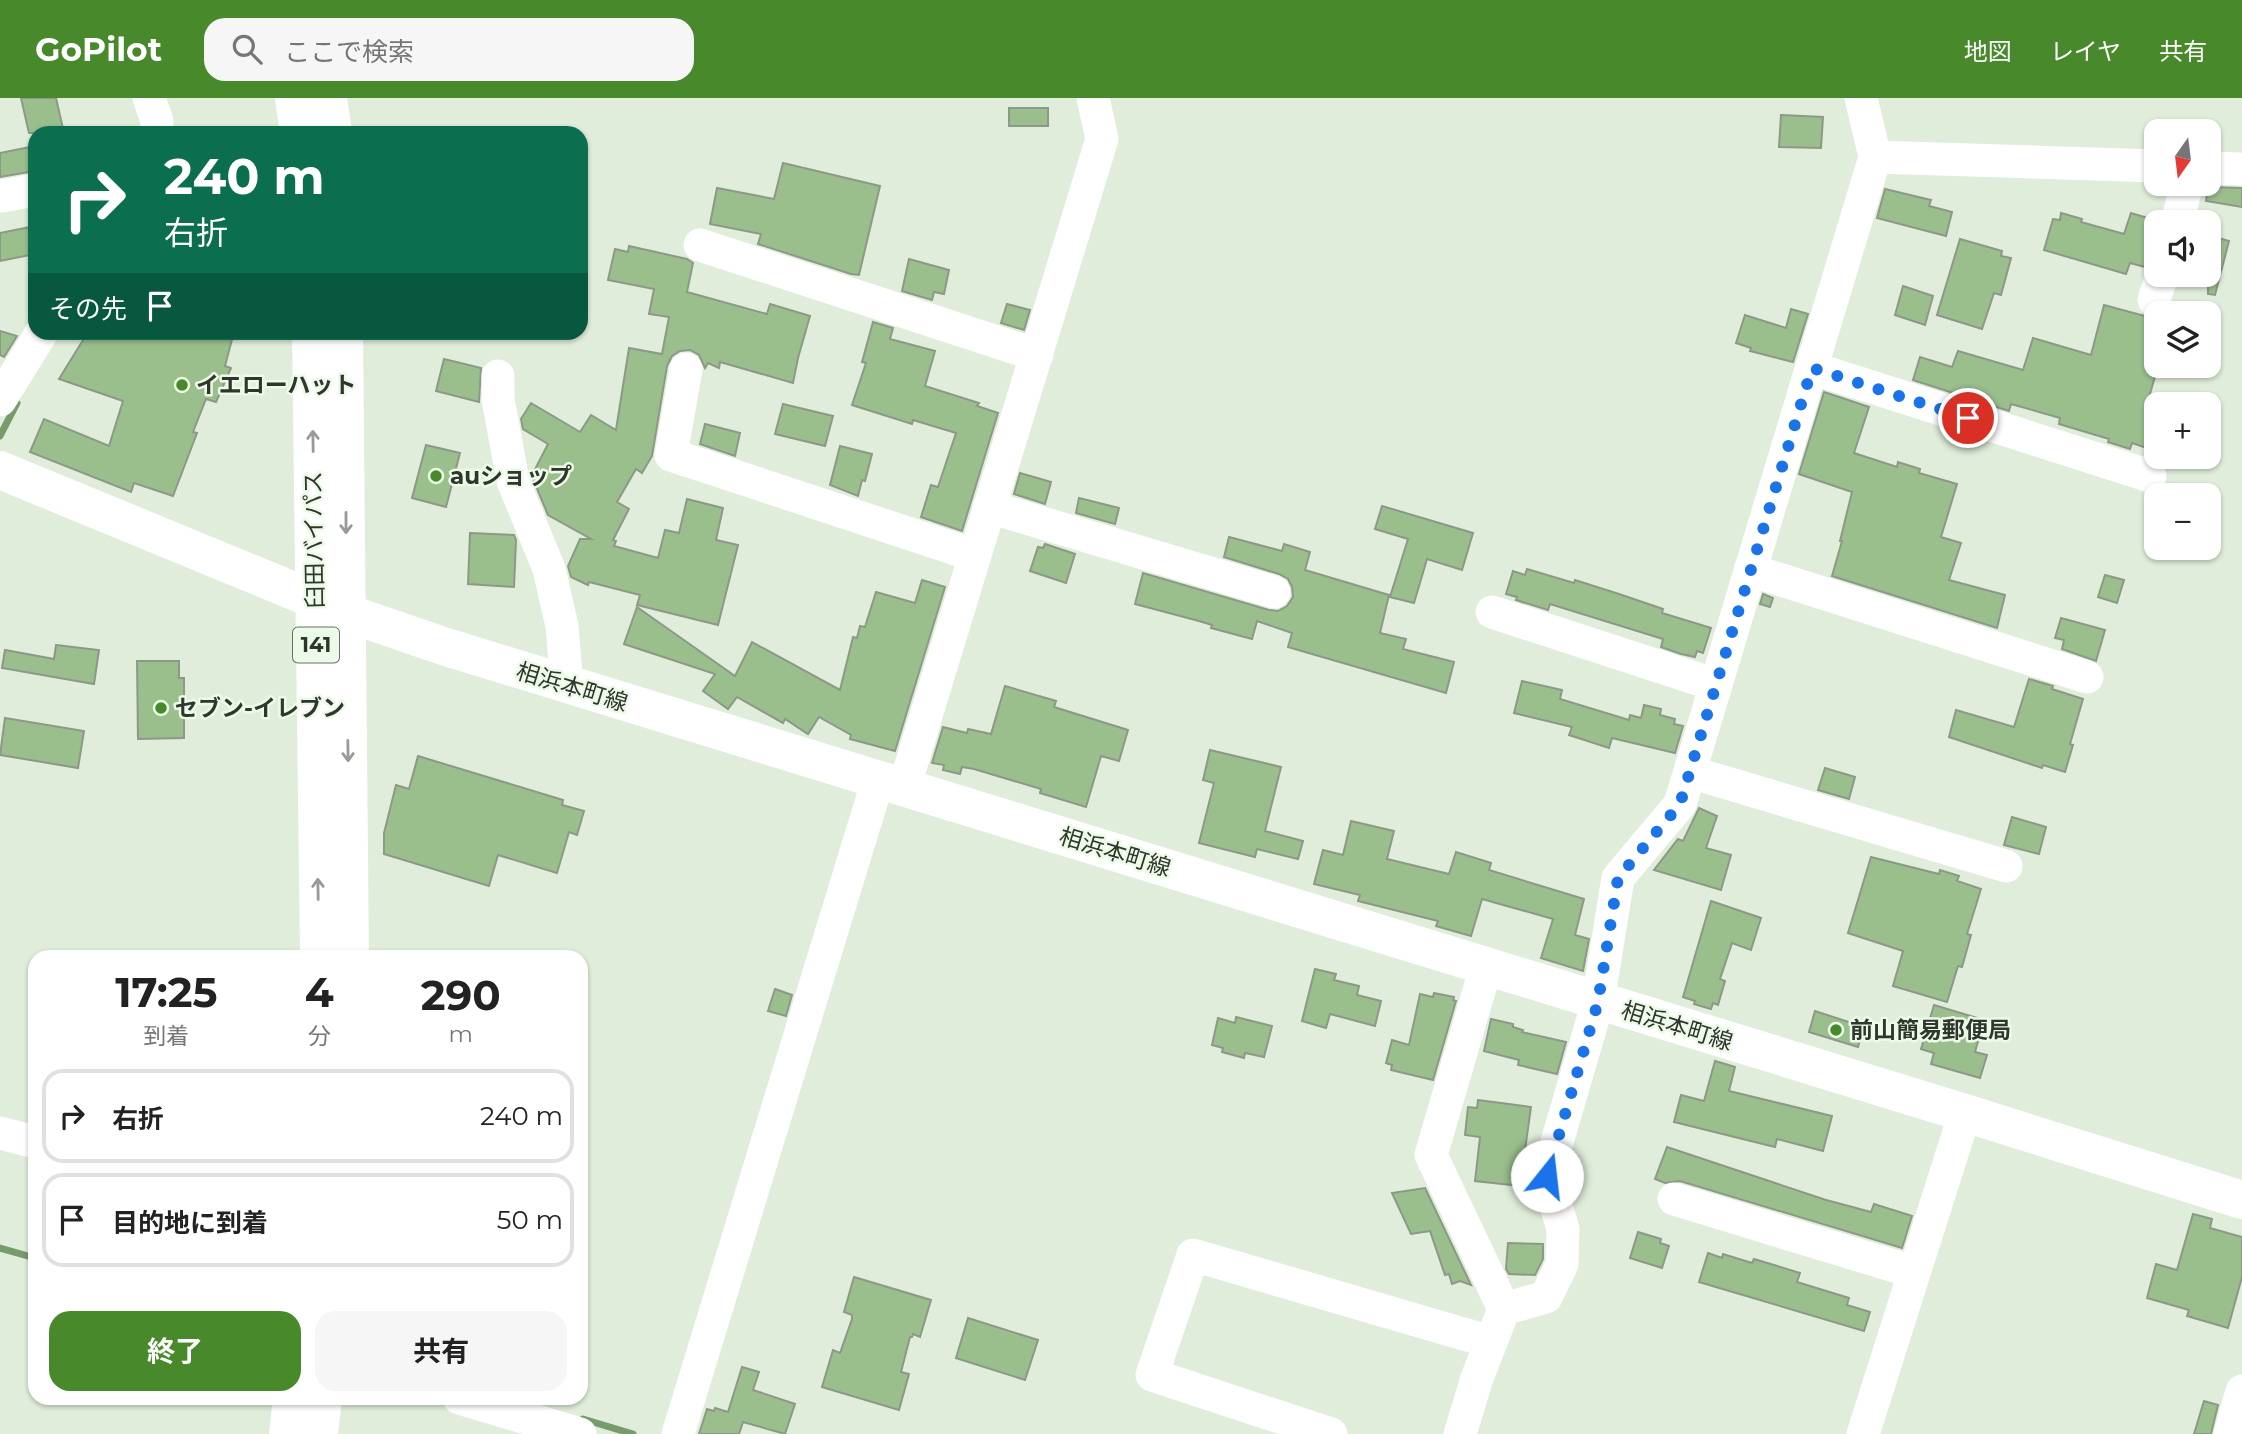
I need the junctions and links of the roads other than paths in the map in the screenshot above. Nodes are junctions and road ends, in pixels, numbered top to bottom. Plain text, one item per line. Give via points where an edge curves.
1 (149, 98) edge
2 (295, 98) edge
3 (328, 98) edge
4 (1093, 98) edge
5 (1861, 98) edge
6 (157, 126) edge
7 (298, 126) edge
8 (332, 126) edge
9 (1875, 157) junction
10 (2144, 166) edge
11 (2221, 168) edge
12 (2242, 169) edge
13 (28, 191) edge
14 (2, 196) dead end
15 (700, 245) dead end
16 (36, 340) edge
17 (313, 340) edge
18 (344, 340) edge
19 (1037, 355) junction
20 (1812, 368) junction
21 (686, 369) dead end
22 (498, 376) dead end
23 (5, 384) edge
24 (0, 470) edge
25 (2150, 476) dead end
26 (989, 507) junction
27 (974, 555) junction
28 (1750, 570) junction
29 (1274, 592) dead end
30 (331, 606) junction
31 (1492, 612) dead end
32 (2087, 677) dead end
33 (567, 685) junction
34 (1716, 685) junction
35 (1690, 772) junction
36 (891, 784) junction
37 (2006, 866) dead end
38 (319, 950) edge
39 (350, 950) edge
40 (1486, 967) junction
41 (1598, 1002) junction
42 (1965, 1113) junction
43 (0, 1133) edge
44 (28, 1140) edge
45 (2242, 1200) edge
46 (1691, 1214) dead end
47 (1914, 1272) junction
48 (1504, 1309) junction
49 (1491, 1342) junction
50 (2242, 1391) edge
51 (291, 1405) edge
52 (322, 1405) edge
53 (483, 1405) edge
54 (288, 1434) edge
55 (318, 1434) edge
56 (580, 1434) edge
57 (678, 1434) edge
58 (1331, 1434) edge
59 (1460, 1434) edge
60 (1863, 1434) edge
61 (2230, 1434) edge

1 - 6 street
2 - 7 main road
3 - 8 main road
4 - 19 street via 1102,139
5 - 9 street
9 - 10 street
9 - 20 street
11 - 12 street
13 - 14 street
15 - 19 street
16 - 23 street
30 -> 17 main road, 臼田バイパス / 141
18 -> 30 main road, 臼田バイパス / 141
19 - 26 street
20 - 25 street
20 - 28 street
21 - 27 street via 671,455
22 - 33 street via 513,481 549,569 562,626
24 - 30 main road, 相浜本町線
26 - 27 street
26 - 29 street
27 - 36 street
28 - 32 street
28 - 34 street
30 - 33 main road, 相浜本町線
38 -> 30 main road, 臼田バイパス / 141
30 -> 39 main road, 臼田バイパス / 141
31 - 34 street
33 - 36 main road, 相浜本町線
34 - 35 street
35 - 37 street
35 - 41 street via 1680,804 1618,878
36 - 40 main road, 相浜本町線
36 - 57 street
40 - 41 main road, 相浜本町線
40 - 48 street via 1431,1155
41 - 42 main road, 相浜本町線
41 - 48 street via 1547,1176 1563,1229 1562,1264 1546,1297
42 - 45 main road, 相浜本町線
42 - 47 street
43 - 44 street
46 - 47 street
47 - 60 street
48 - 49 street
49 - 58 street via 1193,1255 1152,1375
49 - 59 street
50 - 61 street
51 - 54 main road
52 - 55 main road
53 - 56 street

